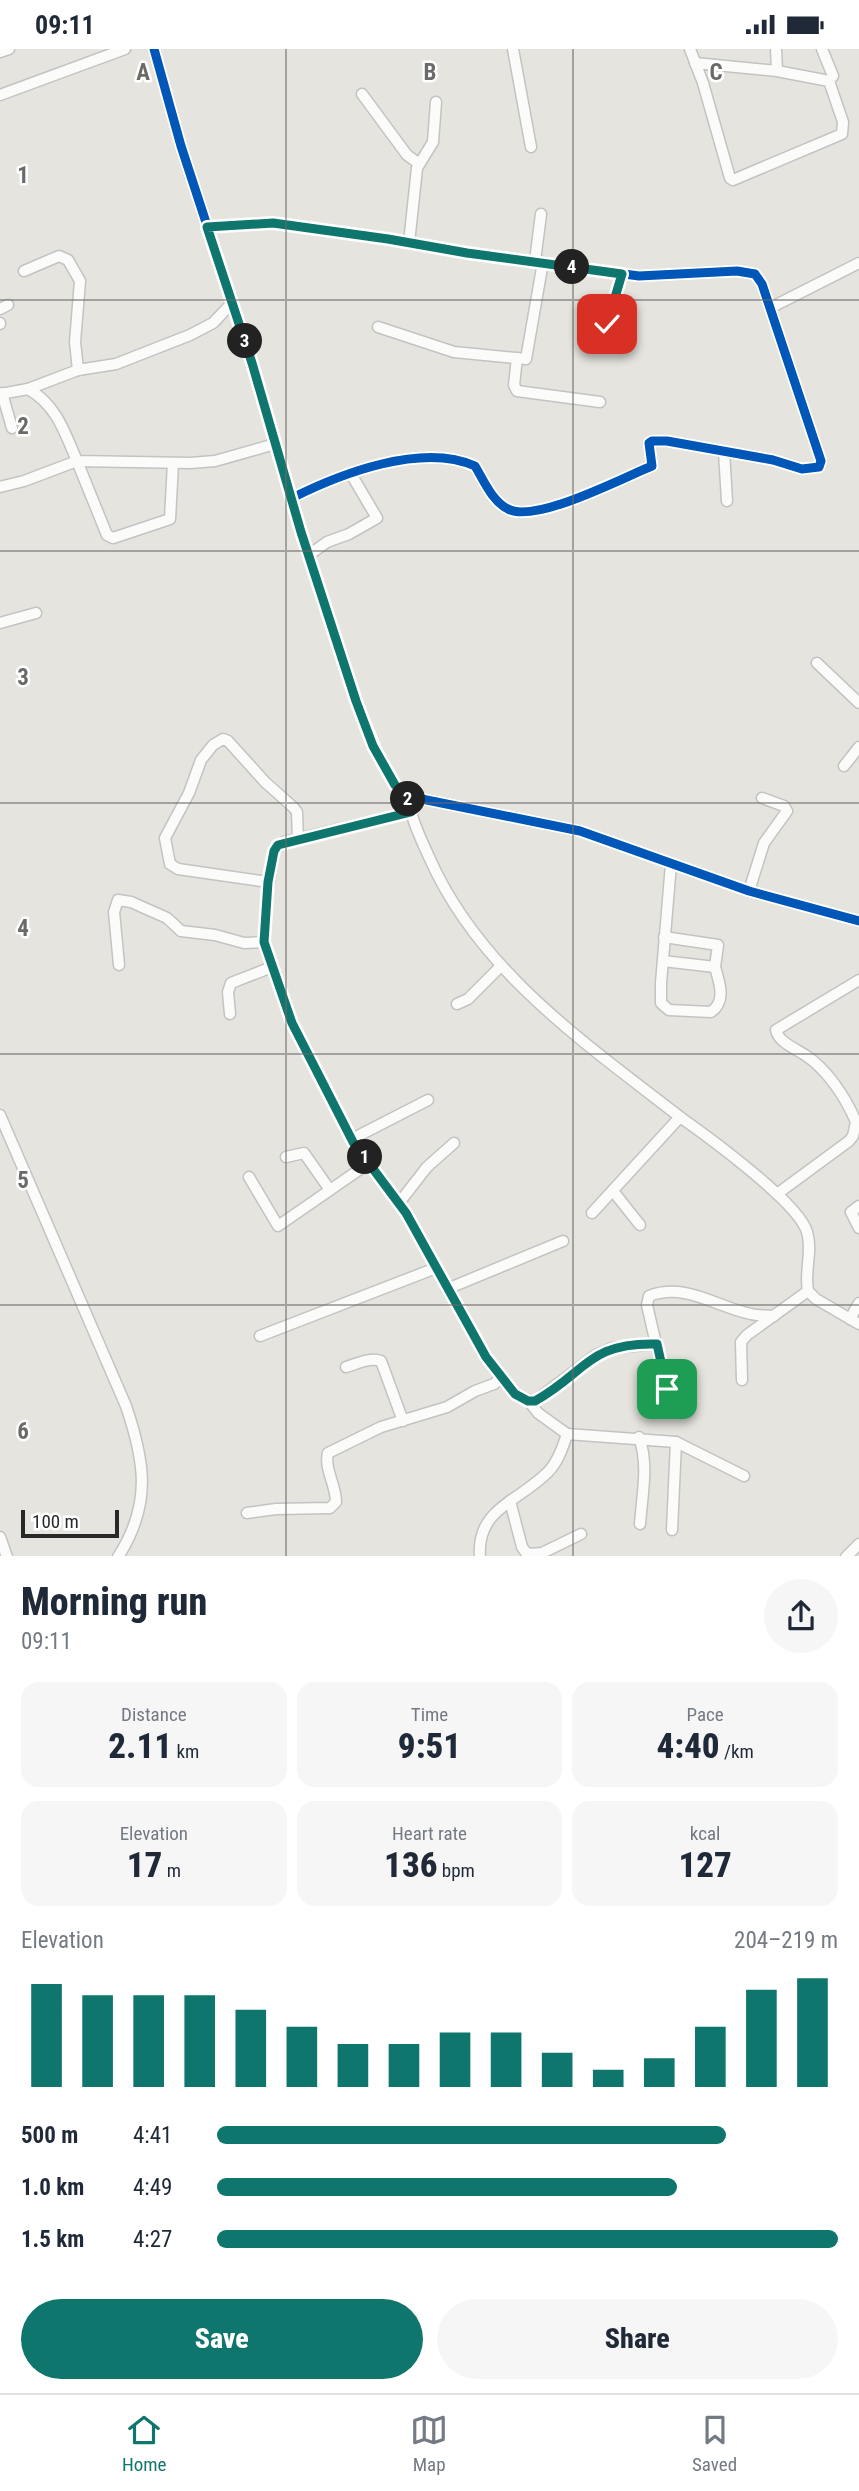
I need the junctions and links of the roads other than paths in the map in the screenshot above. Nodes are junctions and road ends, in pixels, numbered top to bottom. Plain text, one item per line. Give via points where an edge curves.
1 (9, 49) edge
2 (125, 49) edge
3 (154, 49) edge
4 (513, 49) edge
5 (690, 49) edge
6 (776, 49) edge
7 (822, 49) edge
8 (0, 52) edge
9 (695, 62) junction
10 (777, 71) junction
11 (829, 81) junction
12 (362, 94) dead end
13 (0, 95) edge
14 (436, 102) dead end
15 (531, 147) dead end
16 (418, 163) junction
17 (541, 214) dead end
18 (207, 227) junction
19 (409, 243) junction
20 (539, 262) junction
21 (859, 263) edge
22 (24, 271) dead end
23 (622, 274) junction
24 (232, 303) junction
25 (770, 308) junction
26 (607, 324) dead end
27 (378, 327) dead end
28 (517, 358) junction
29 (78, 370) junction
30 (28, 389) junction
31 (1, 393) edge
32 (600, 402) dead end
33 (12, 428) dead end
34 (275, 444) junction
35 (724, 452) junction
36 (77, 461) junction
37 (173, 463) junction
38 (351, 474) junction
39 (0, 488) edge
40 (292, 498) junction
41 (727, 501) dead end
42 (309, 555) junction
43 (36, 613) dead end
44 (0, 623) edge
45 (817, 663) dead end
46 (859, 702) edge
47 (859, 747) edge
48 (844, 766) dead end
49 (407, 796) junction
50 (762, 798) dead end
51 (411, 812) junction
52 (298, 840) junction
53 (671, 864) junction
54 (268, 882) junction
55 (749, 891) junction
56 (859, 921) edge
57 (664, 937) junction
58 (264, 942) junction
59 (663, 961) junction
60 (119, 965) dead end
61 (501, 966) junction
62 (272, 967) junction
63 (715, 967) junction
64 (859, 980) edge
65 (457, 1004) dead end
66 (230, 1014) dead end
67 (428, 1100) dead end
68 (0, 1115) edge
69 (680, 1117) junction
70 (352, 1139) junction
71 (454, 1143) dead end
72 (286, 1157) dead end
73 (369, 1163) junction
74 (249, 1177) dead end
75 (330, 1190) junction
76 (613, 1191) junction
77 (777, 1194) junction
78 (399, 1203) junction
79 (859, 1206) edge
80 (592, 1213) dead end
81 (640, 1225) dead end
82 (859, 1229) edge
83 (564, 1241) dead end
84 (436, 1268) junction
85 (447, 1289) junction
86 (808, 1291) junction
87 (859, 1303) edge
88 (774, 1316) junction
89 (855, 1321) edge
90 (260, 1336) dead end
91 (657, 1344) junction
92 (346, 1367) dead end
93 (501, 1378) junction
94 (742, 1380) dead end
95 (668, 1396) dead end
96 (528, 1401) junction
97 (403, 1420) junction
98 (567, 1434) junction
99 (639, 1437) junction
100 (677, 1442) junction
101 (744, 1476) dead end
102 (510, 1501) junction
103 (247, 1513) dead end
104 (640, 1524) dead end
105 (672, 1530) dead end
106 (581, 1534) dead end
107 (0, 1537) edge
108 (859, 1544) edge
109 (7, 1556) edge
110 (118, 1556) edge
111 (480, 1556) edge
112 (848, 1556) edge

1 - 8 street
2 - 13 street
3 - 18 street
4 - 15 street
5 - 9 street
6 - 10 street
7 - 11 street via 833,76
9 - 10 street
9 - 11 street via 733,180 842,134 844,122
10 - 11 street
12 - 16 street
14 - 16 street via 433,142
16 - 19 street
17 - 20 street
18 - 19 street via 273,223
18 - 24 street
19 - 20 street
20 - 23 street
20 - 28 street via 528,356
21 - 25 street
22 - 29 street via 59,256 72,266 80,281 75,342
23 - 25 street via 747,272 760,279
23 - 26 street
24 - 29 street via 213,323 190,335 116,364
24 - 34 street
25 - 35 street via 821,464 806,470
27 - 28 street via 454,352
28 - 32 street via 517,391
29 - 30 street
30 - 31 street
30 - 36 street via 59,419
31 - 33 street
34 - 37 street via 215,461
34 - 40 street
35 - 38 street via 649,441 652,466 608,487 525,512 497,501 475,466 467,463 403,460
35 - 41 street
36 - 37 street
36 - 37 street via 107,535 113,538 170,519
36 - 39 street
38 - 40 street
38 - 42 street via 377,518 327,541
40 - 42 street
42 - 49 street via 373,746 395,785
43 - 44 street
45 - 46 street
47 - 48 street
49 - 51 street
49 - 53 street via 580,831
50 - 55 street via 787,811 764,843
51 - 52 street
51 - 61 street via 435,871
52 - 54 street via 284,842 274,851
52 - 54 street via 293,807 228,741 218,740 201,760 165,838 170,864
53 - 55 street
53 - 57 street
54 - 58 street
55 - 56 street
57 - 59 street
57 - 63 street via 718,945
58 - 60 street via 244,943 181,930 167,918 118,900 114,912
58 - 62 street
59 - 63 street
59 - 63 street via 661,1003 669,1010 716,1009 721,994
61 - 65 street
61 - 69 street via 598,1054
62 - 66 street via 231,983
62 - 70 street via 292,1023
64 - 77 street via 776,1030 779,1039 822,1069 856,1122 849,1141
67 - 70 street
68 - 110 street via 139,1443 139,1512
69 - 76 street
69 - 77 street
70 - 73 street
71 - 78 street via 427,1167
72 - 75 street via 304,1153
73 - 75 street
73 - 78 street
74 - 75 street via 278,1226
76 - 80 street
76 - 81 street
77 - 86 street via 807,1230
78 - 84 street
79 - 82 street via 851,1212
83 - 85 street
84 - 85 street
84 - 90 street
85 - 93 street
86 - 88 street
86 - 89 street
87 - 89 street
88 - 91 street via 751,1314 684,1291 660,1292 647,1299
88 - 94 street via 741,1342
91 - 95 street
91 - 96 street via 604,1351 542,1397
92 - 97 street via 381,1361
93 - 96 street
93 - 97 street via 447,1407
96 - 98 street
97 - 103 street via 328,1453 334,1506
98 - 99 street
98 - 102 street via 550,1470
99 - 100 street
99 - 104 street via 644,1451
100 - 101 street
100 - 105 street
102 - 106 street via 527,1554 542,1553
102 - 111 street via 486,1524
107 - 109 street
108 - 112 street

